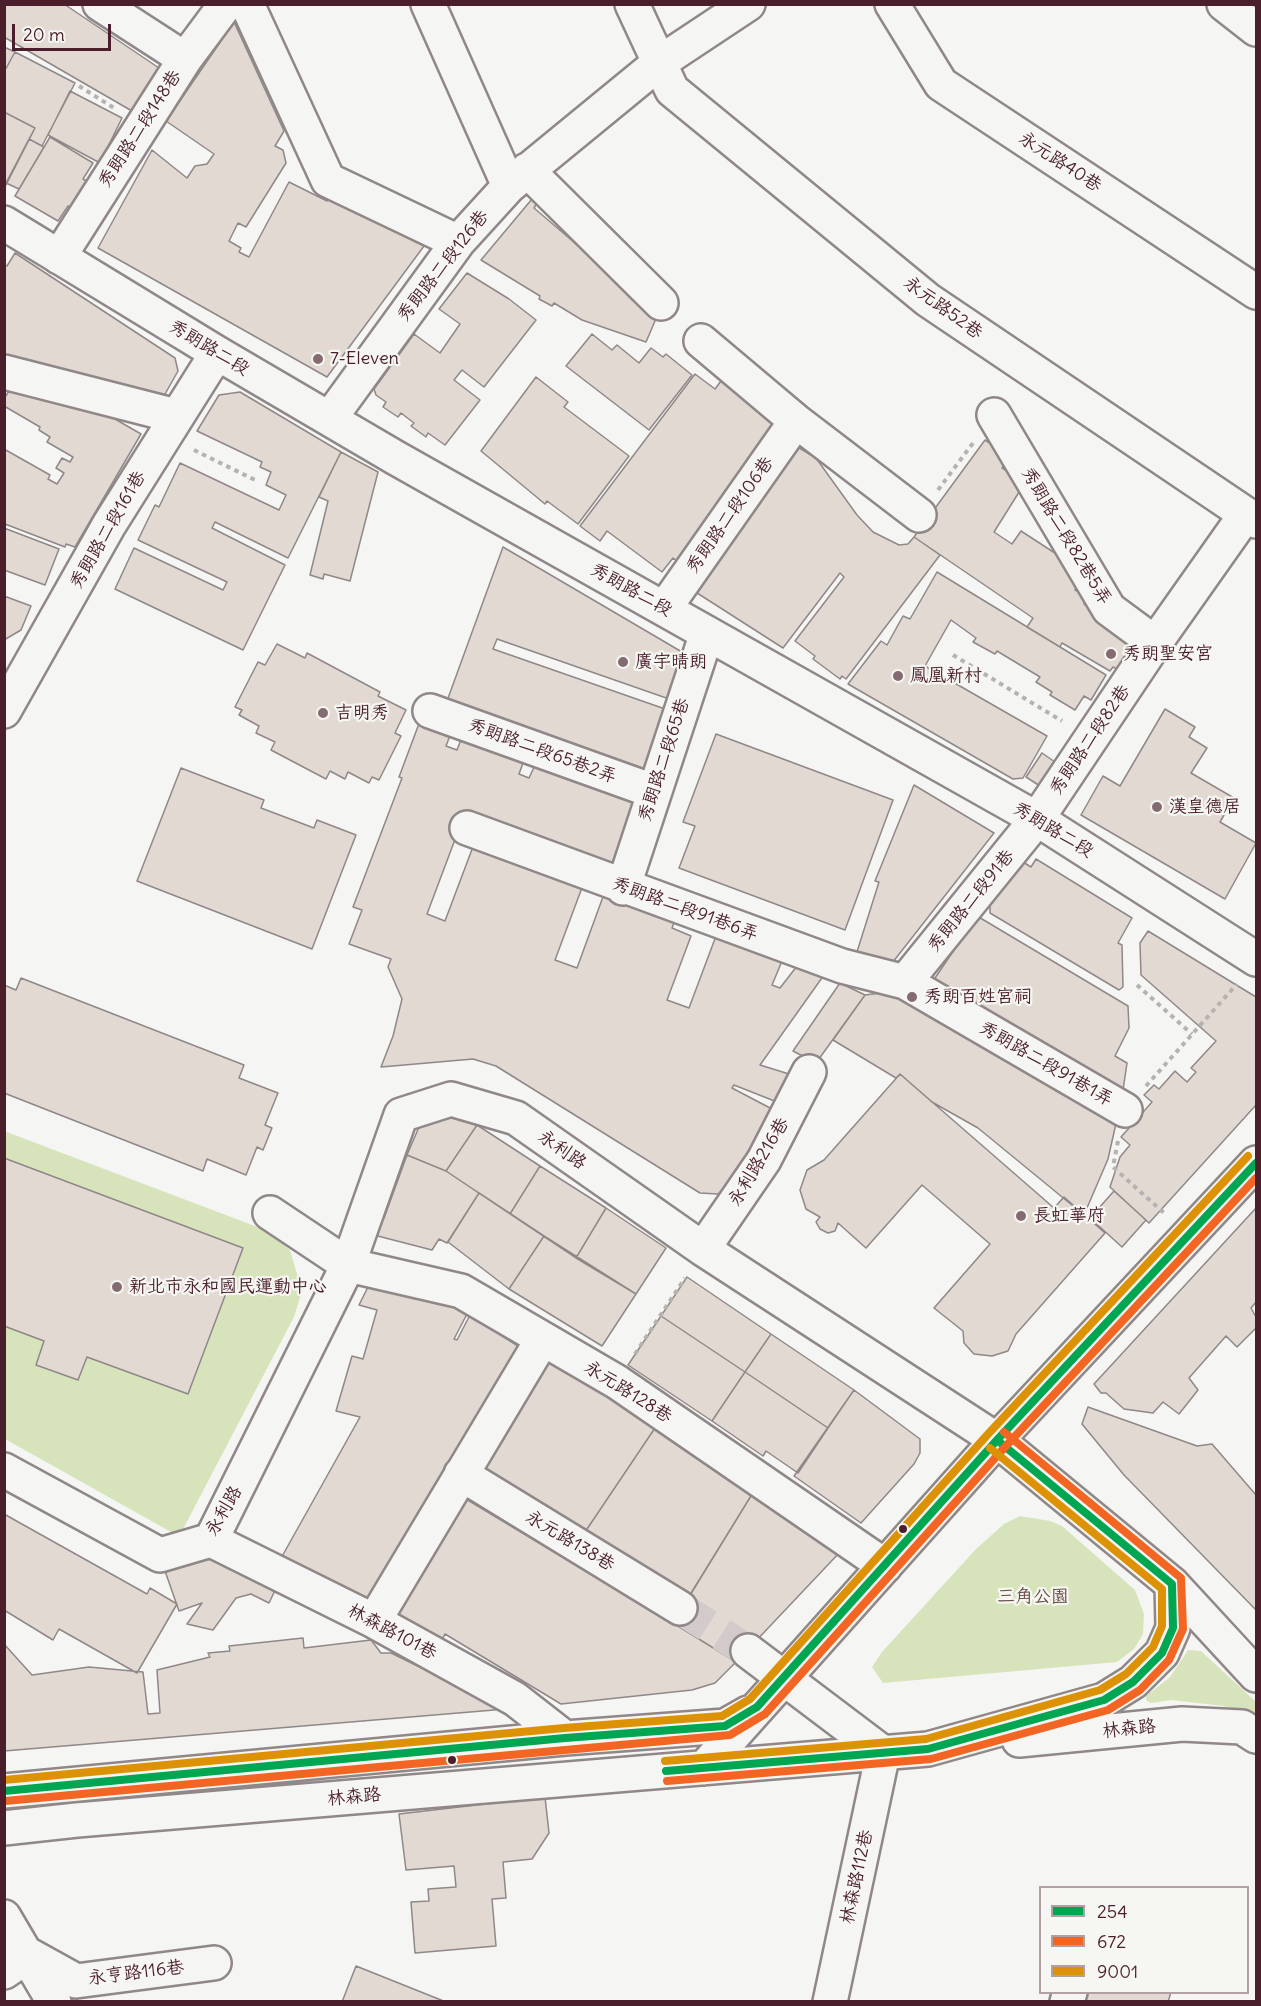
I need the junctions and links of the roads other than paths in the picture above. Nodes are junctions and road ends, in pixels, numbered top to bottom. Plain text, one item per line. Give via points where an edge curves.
1 (100, 4) edge
2 (226, 4) edge
3 (247, 4) edge
4 (428, 4) edge
5 (632, 4) edge
6 (748, 4) edge
7 (892, 4) edge
8 (1224, 4) edge
9 (1257, 29) edge
10 (185, 59) junction
11 (659, 63) junction
12 (518, 178) junction
13 (6, 225) edge
14 (458, 242) junction
15 (59, 257) junction
16 (1257, 292) edge
17 (661, 303) dead end
18 (701, 341) dead end
19 (217, 353) junction
20 (4, 372) edge
21 (994, 415) dead end
22 (330, 418) junction
23 (796, 421) junction
24 (170, 426) junction
25 (920, 515) dead end
26 (1251, 517) edge
27 (664, 609) junction
28 (707, 633) junction
29 (1155, 643) junction
30 (4, 711) edge
31 (430, 711) dead end
32 (654, 790) junction
33 (1037, 819) junction
34 (467, 828) dead end
35 (623, 888) junction
36 (1248, 970) edge
37 (905, 982) junction
38 (809, 1072) dead end
39 (1125, 1110) road end
40 (1257, 1162) edge
41 (270, 1213) dead end
42 (703, 1249) junction
43 (348, 1265) junction
44 (542, 1340) junction
45 (997, 1440) junction
46 (4, 1470) edge
47 (460, 1474) junction
48 (211, 1540) junction
49 (885, 1566) junction
50 (1172, 1584) junction
51 (680, 1608) tunnel mouth
52 (374, 1621) junction
53 (748, 1651) tunnel mouth
54 (1257, 1675) edge
55 (785, 1678) junction
56 (758, 1707) junction
57 (1257, 1736) edge
58 (565, 1738) junction
59 (928, 1749) junction
60 (883, 1753) junction
61 (704, 1768) junction
62 (4, 1791) edge
63 (4, 1828) edge
64 (4, 1917) edge
65 (16, 1963) edge
66 (214, 1963) dead end
67 (54, 2001) edge
68 (830, 2001) edge

1 - 10 street
2 - 10 street, 秀朗路二段148巷
3 - 14 street via 328,180
4 - 12 street
5 - 11 street, 永元路52巷
6 - 11 street, 秀朗路二段126巷
7 - 16 street, 永元路40巷 via 941,84
8 - 9 street
10 - 15 street, 秀朗路二段148巷
11 - 12 street, 秀朗路二段126巷
11 - 26 street, 永元路52巷 via 672,90 928,300
12 - 14 street, 秀朗路二段126巷
12 - 17 street
13 - 15 street, 秀朗路二段
14 - 22 street, 秀朗路二段126巷
15 - 19 street, 秀朗路二段
18 - 23 street
19 - 22 street, 秀朗路二段
19 - 24 street, 秀朗路二段161巷
20 - 24 street
21 - 29 street, 秀朗路二段82巷5弄 via 1108,609
22 - 27 street, 秀朗路二段
23 - 25 street
23 - 27 street, 秀朗路二段106巷
24 - 30 street, 秀朗路二段161巷
26 - 29 street, 秀朗路二段82巷
27 - 28 street, 秀朗路二段
28 - 32 street, 秀朗路二段65巷
28 - 33 street, 秀朗路二段
29 - 33 street, 秀朗路二段82巷
31 - 32 street, 秀朗路二段65巷2弄
32 - 35 street, 秀朗路二段65巷
33 - 36 street, 秀朗路二段
33 - 37 street, 秀朗路二段91巷
34 - 35 street, 秀朗路二段91巷6弄
35 - 37 street, 秀朗路二段91巷6弄 via 842,966
37 - 39 street, 秀朗路二段91巷1弄
38 - 42 street, 永利路216巷 via 764,1160
40 - 45 street
41 - 43 street
42 - 43 street, 永利路 via 516,1118 451,1099 401,1115
42 - 45 street, 永利路
43 - 44 street, 永元路128巷 via 461,1291
43 - 48 street, 永利路
44 - 47 street
44 - 49 street, 永元路128巷 via 617,1382
45 - 49 street
45 - 50 street, 永利路
46 - 48 street, 永利路 via 160,1555
47 - 51 street, 永元路138巷
47 - 52 street
48 - 52 street, 林森路101巷
49 - 55 street
50 - 54 street, 永利路
50 - 59 street via 1173,1628 1162,1653 1132,1682 1104,1700
52 - 58 street, 林森路101巷 via 515,1699
53 - 55 street
55 - 56 street
55 - 60 street
56 - 58 street via 725,1726
56 - 61 street
57 - 59 street, 林森路 via 1242,1727 1182,1724
58 - 62 street
59 - 60 street, 林森路
60 - 61 street, 林森路
60 - 68 street, 林森路112巷
61 - 63 street, 林森路
64 - 65 street
65 - 66 street, 永亨路116巷 via 76,1981
65 - 67 street

